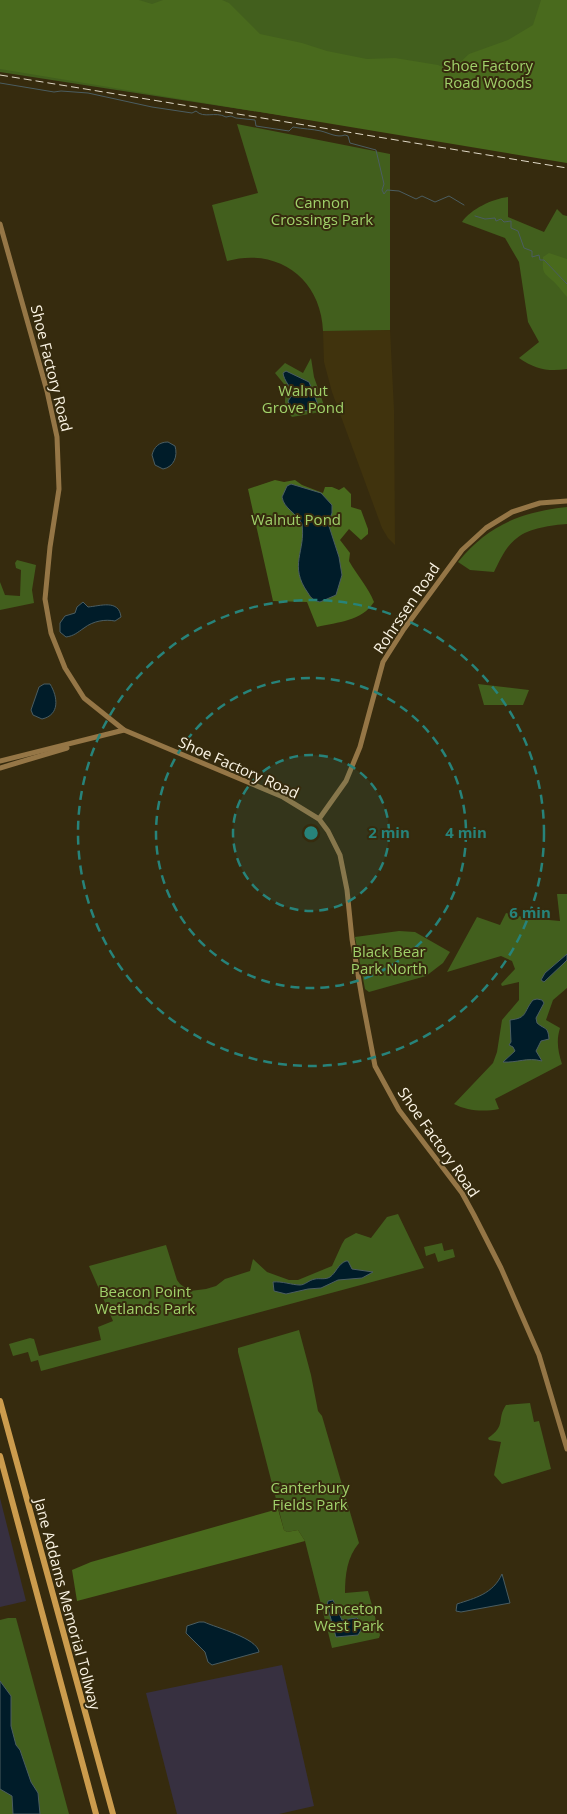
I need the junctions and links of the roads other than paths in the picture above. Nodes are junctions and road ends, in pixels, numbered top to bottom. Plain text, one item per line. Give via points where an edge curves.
1 (0, 224) edge
2 (567, 501) edge
3 (124, 730) junction
4 (98, 738) junction
5 (0, 761) edge
6 (0, 768) edge
7 (319, 819) junction
8 (0, 1401) edge
9 (567, 1450) edge
10 (0, 1456) edge
11 (96, 1814) edge
12 (113, 1814) edge

1 - 3 street, Shoe Factory Road via 57,437 59,489 45,599 51,633 65,668 84,698
2 - 7 street, Rohrssen Road via 540,503 512,512 486,528 462,550 383,662 360,747 346,782
3 - 4 street
3 - 7 street, Shoe Factory Road via 282,797
4 - 5 street
4 - 6 street
7 - 9 street, Shoe Factory Road via 340,855 376,1066 398,1110 462,1193 474,1214 539,1356
8 - 12 highway, Jane Addams Memorial Tollway
10 - 11 highway, Jane Addams Memorial Tollway

